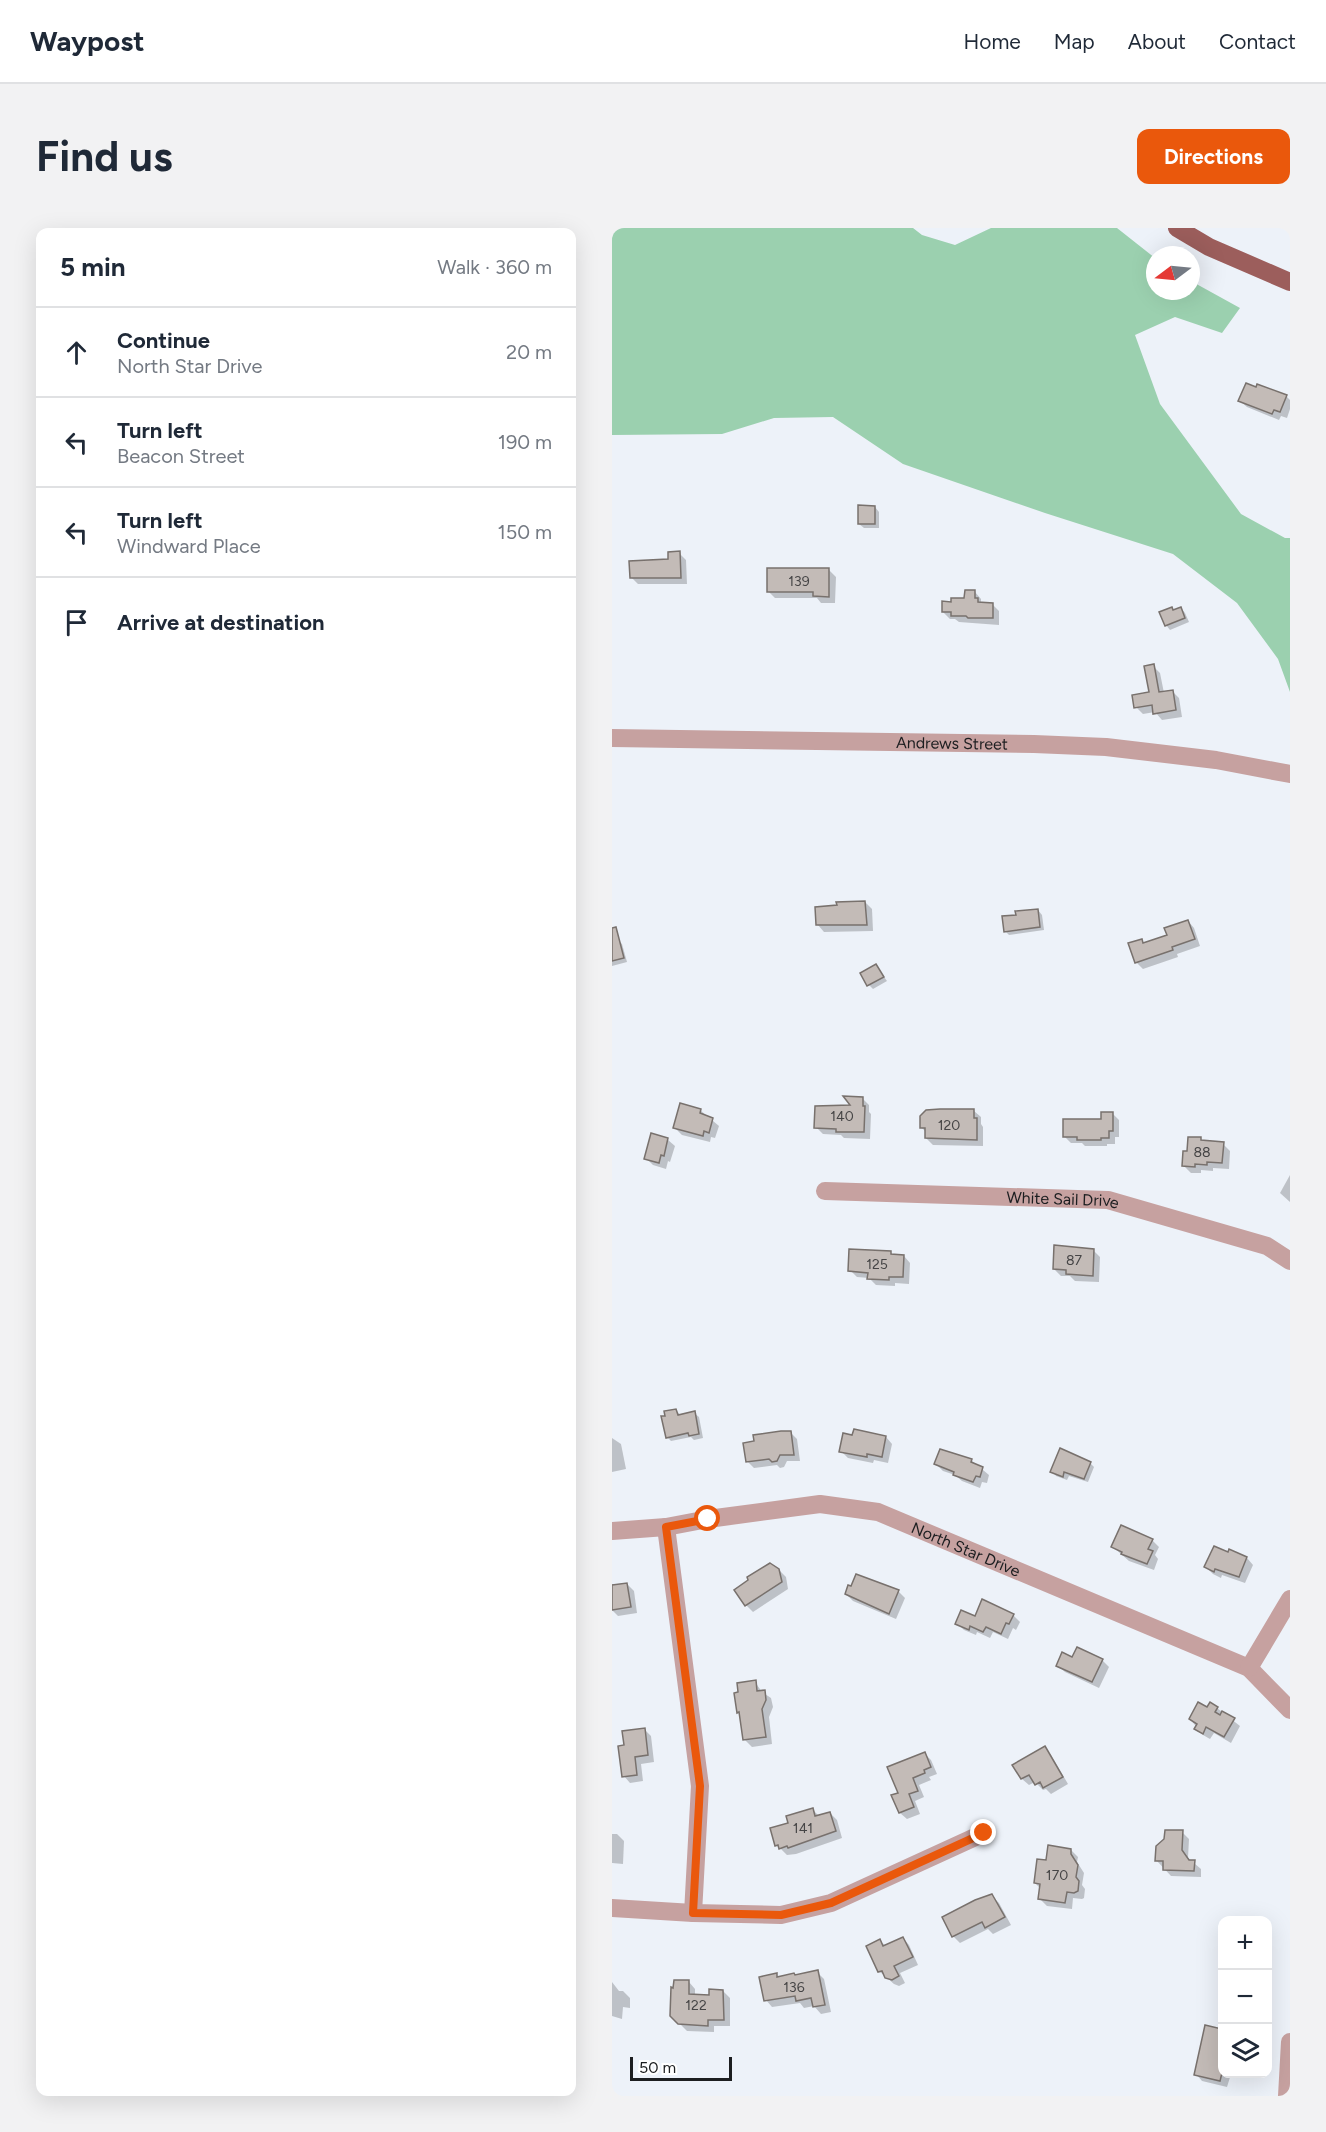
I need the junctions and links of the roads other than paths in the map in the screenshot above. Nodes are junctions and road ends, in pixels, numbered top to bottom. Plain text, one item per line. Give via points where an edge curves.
1 (1177, 228) edge
2 (1290, 282) edge
3 (612, 738) edge
4 (1290, 774) edge
5 (825, 1191) dead end
6 (1290, 1261) edge
7 (666, 1527) junction
8 (612, 1531) edge
9 (1290, 1599) edge
10 (1249, 1668) junction
11 (1290, 1710) edge
12 (984, 1833) dead end
13 (612, 1908) edge
14 (693, 1913) junction
15 (1290, 2042) edge
16 (1287, 2096) edge

1 - 2 main road via 1209,247
3 - 4 street, Andrews Street via 1106,747 1216,760
5 - 6 street, White Sail Drive via 1107,1200 1267,1246
7 - 8 street, North Star Drive
7 - 10 street, North Star Drive via 820,1504 878,1512
7 - 14 street via 700,1786
9 - 10 street
10 - 11 street, North Star Drive
12 - 14 street via 831,1903 781,1915
13 - 14 street
15 - 16 street

